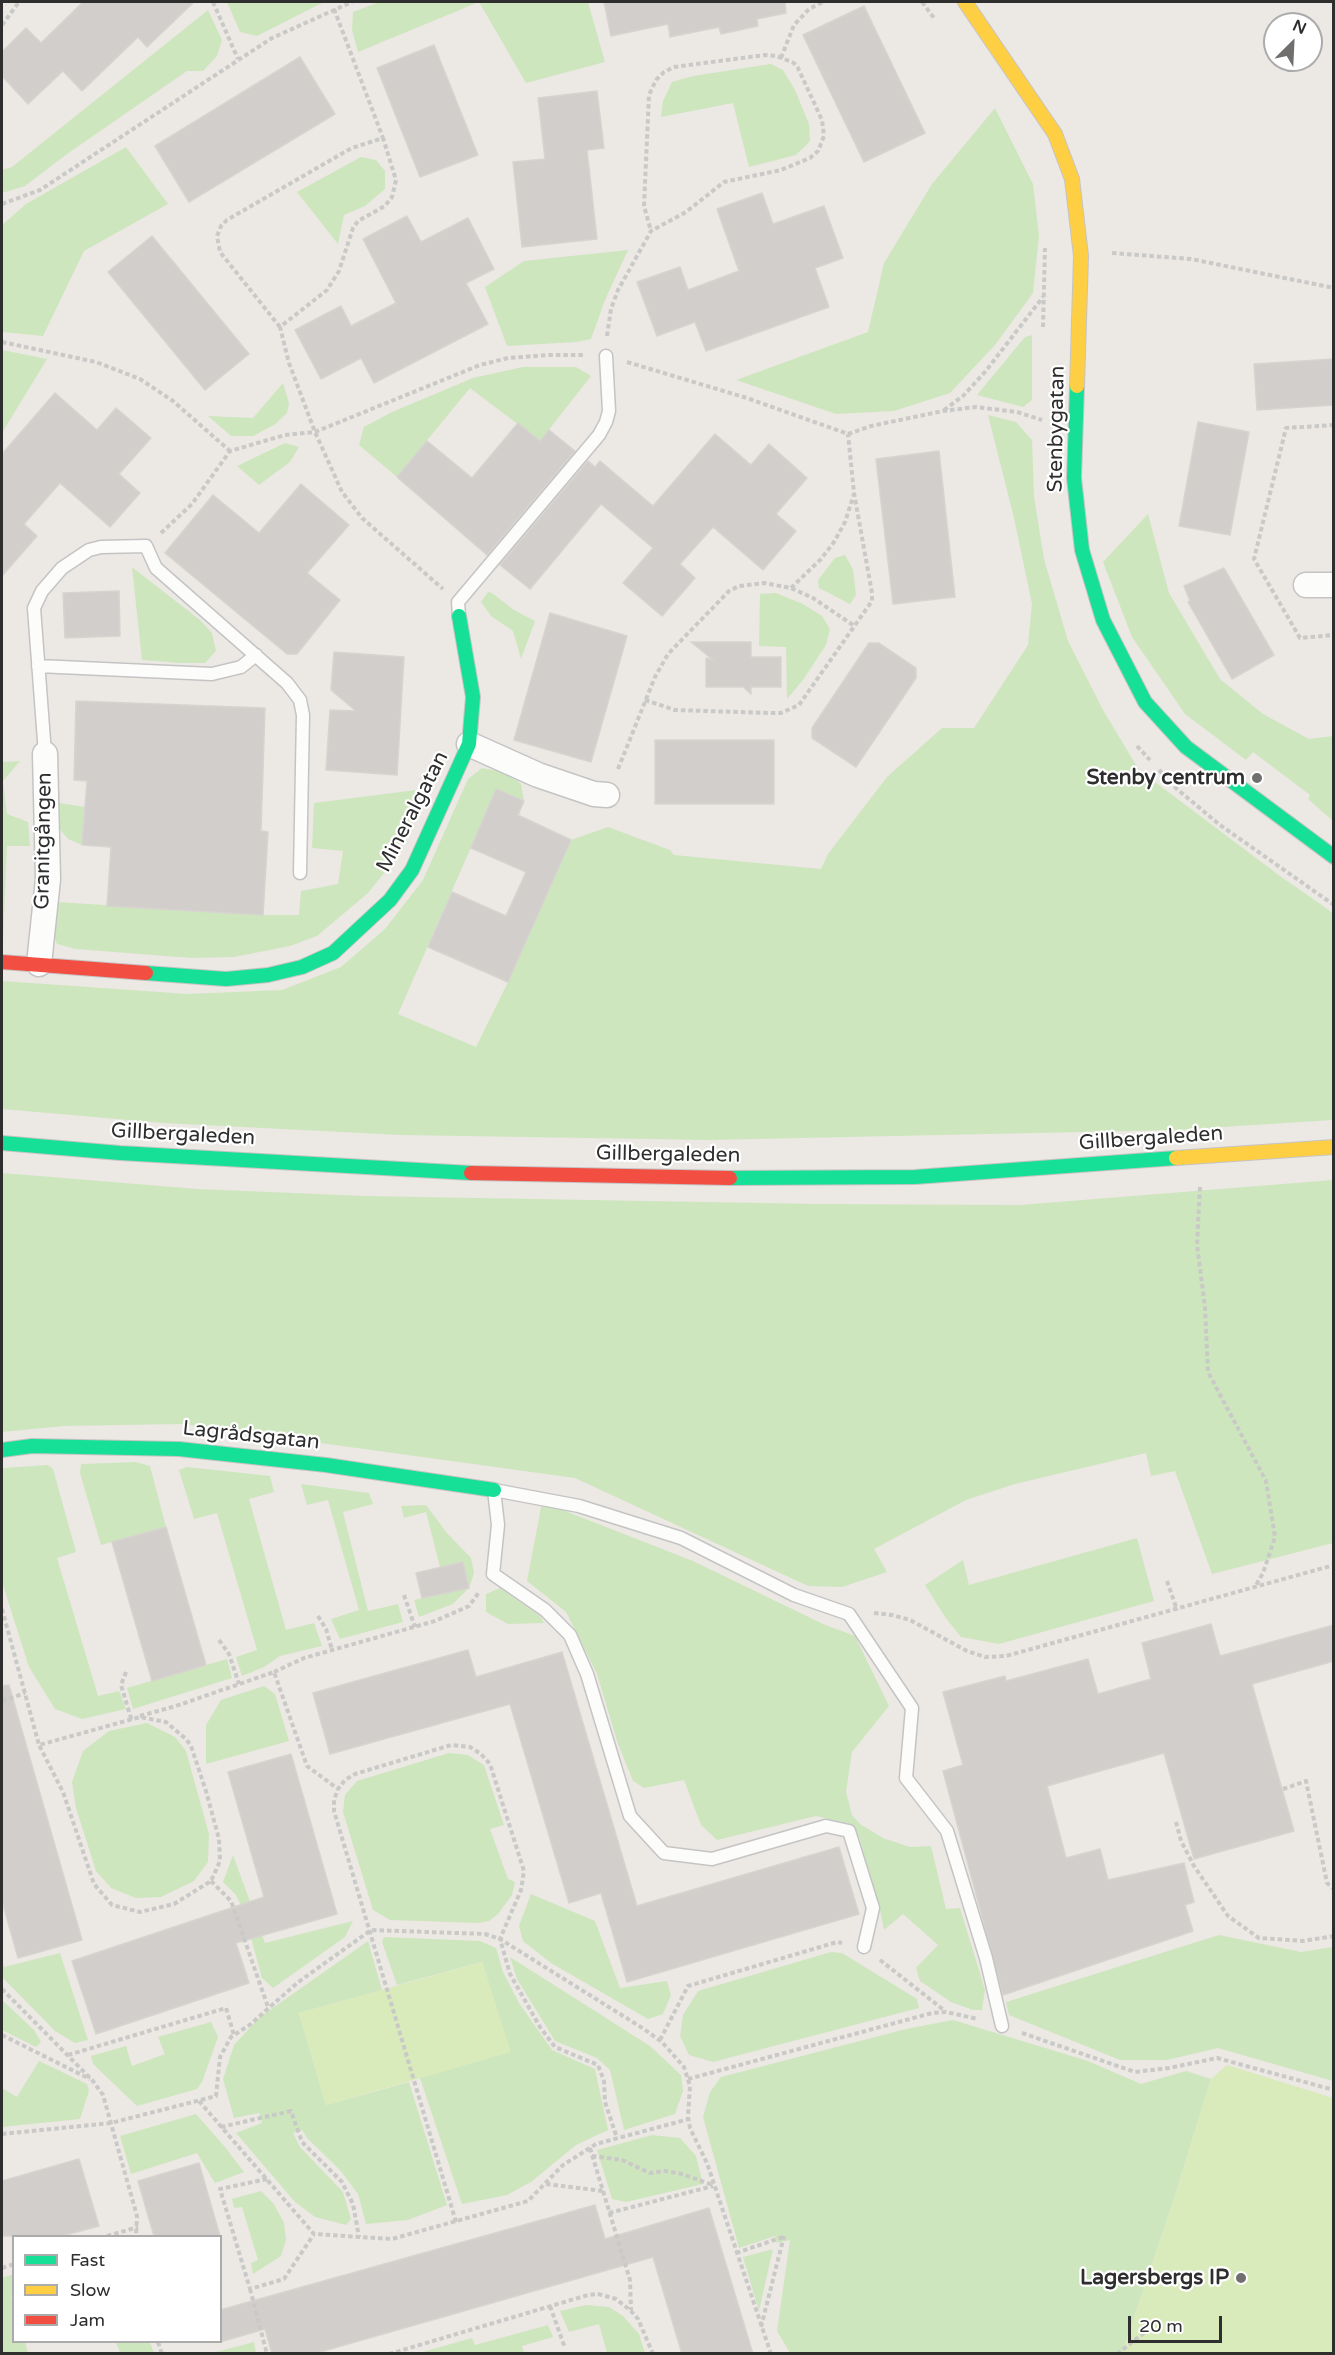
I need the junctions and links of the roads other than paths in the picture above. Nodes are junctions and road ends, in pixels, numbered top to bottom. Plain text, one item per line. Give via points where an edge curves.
1 (965, 2) edge
2 (606, 356) road end
3 (1306, 585) dead end
4 (1334, 585) edge
5 (459, 609) joint
6 (256, 655) junction
7 (38, 666) junction
8 (469, 744) junction
9 (45, 754) joint
10 (608, 795) road end
11 (1334, 857) edge
12 (300, 873) dead end
13 (2, 962) edge
14 (39, 964) junction
15 (2, 1143) edge
16 (1334, 1147) edge
17 (2, 1450) edge
18 (494, 1490) junction
19 (864, 1947) road end
20 (1002, 2026) road end

1 - 11 street, Stenbygatan via 1055,134 1072,179 1081,256 1074,478 1082,550 1103,620 1145,702 1186,747
2 - 5 lane via 609,411 599,435
3 - 4 street
5 - 8 street, Mineralgatan via 473,697
6 - 7 lane via 242,667 212,674
6 - 7 lane via 156,568 146,546 101,547 76,557 49,581 34,608
6 - 12 lane via 297,694 303,715
7 - 9 lane
8 - 10 street via 538,775
8 - 14 street, Mineralgatan via 412,870 390,900 333,953 302,967 226,979
9 - 14 street, Granitgången via 48,879
13 - 14 street, Mineralgatan
15 - 16 street, Gillbergaleden via 120,1154 494,1174 687,1178 915,1177
17 - 18 street, Lagrådsgatan via 32,1446 178,1449 326,1465
18 - 19 lane via 498,1525 493,1574 545,1610 570,1635 587,1674 630,1816 664,1853 712,1859 826,1826 849,1831 873,1908
18 - 20 lane via 579,1506 681,1539 794,1594 849,1614 912,1708 906,1778 947,1831 986,1958

